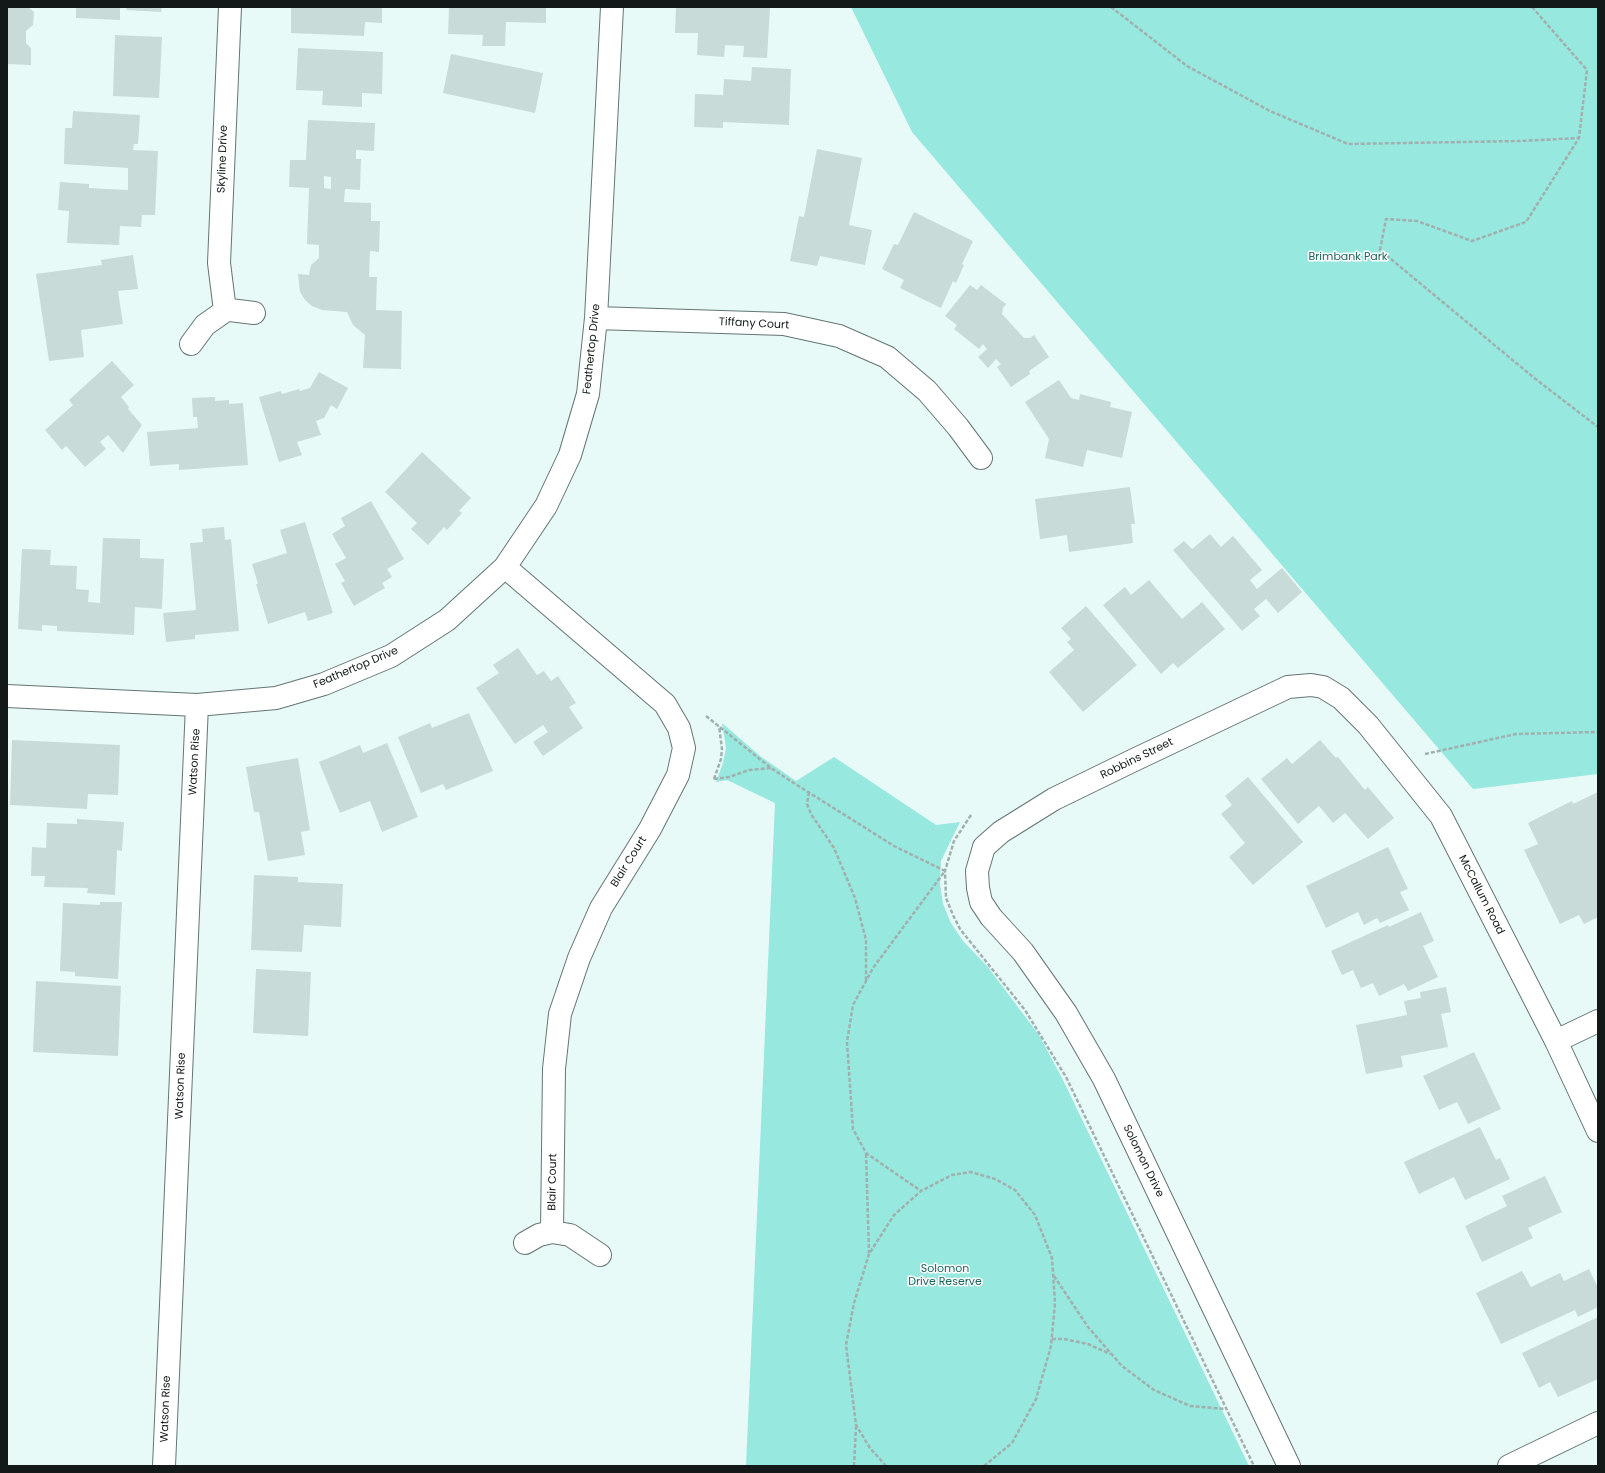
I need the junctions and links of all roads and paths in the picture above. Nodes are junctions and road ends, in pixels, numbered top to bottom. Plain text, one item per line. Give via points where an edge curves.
1 (230, 7) edge
2 (612, 7) edge
3 (1111, 7) edge
4 (1532, 7) edge
5 (1579, 138) junction
6 (225, 311) junction
7 (254, 313) dead end
8 (596, 318) junction
9 (191, 344) dead end
10 (1598, 427) edge
11 (981, 458) dead end
12 (505, 567) junction
13 (1323, 687) joint
14 (7, 696) edge
15 (197, 706) junction
16 (706, 716) dead end
17 (718, 726) junction
18 (1598, 732) edge
19 (1396, 761) junction
20 (772, 768) junction
21 (809, 792) junction
22 (971, 814) dead end
23 (945, 871) junction
24 (977, 871) joint
25 (866, 981) junction
26 (1598, 1021) edge
27 (1556, 1041) junction
28 (1598, 1131) edge
29 (866, 1153) junction
30 (921, 1191) junction
31 (552, 1232) junction
32 (525, 1243) dead end
33 (869, 1254) junction
34 (600, 1255) dead end
35 (1053, 1275) junction
36 (1052, 1339) junction
37 (1113, 1355) junction
38 (1226, 1409) junction
39 (1598, 1423) edge
40 (856, 1425) junction
41 (164, 1466) edge
42 (854, 1466) edge
43 (886, 1466) edge
44 (984, 1466) edge
45 (1254, 1466) edge
46 (1289, 1466) edge
47 (1509, 1466) edge

1 - 6 street, Skyline Drive via 219,263
2 - 8 street, Feathertop Drive
3 - 5 path via 1187,66 1270,111 1348,144
4 - 5 path via 1587,70
5 - 10 path via 1526,222 1472,241 1417,221 1386,219 1380,250 1533,377
6 - 7 street
6 - 9 street via 205,325
8 - 11 street, Tiffany Court via 784,324 840,336 887,357 927,392
8 - 12 street, Feathertop Drive via 588,394 570,455 546,506
12 - 15 street, Feathertop Drive via 446,620 391,656 324,684 276,698
12 - 31 street, Blair Court via 665,704 679,728 684,748 678,775 654,822 601,908 579,958 560,1014 554,1070
13 - 19 street, McCallum Road via 1341,698 1368,725
13 - 24 street, Robbins Street via 1311,685 1288,688 1054,799 992,839 984,847
14 - 15 street, Feathertop Drive
15 - 41 street, Watson Rise
16 - 17 path
17 - 20 path
17 - 20 path via 722,737 722,749 714,779 749,770
18 - 19 path via 1516,734
19 - 27 street, McCallum Road via 1441,816
20 - 21 path
21 - 23 path via 894,846
21 - 25 path via 807,804 811,814 834,848 855,898 866,940
22 - 23 path via 954,840
23 - 25 path
23 - 38 path via 946,898 960,929 1025,1010 1066,1077
24 - 46 street, Solomon Drive via 981,902 1023,952 1066,1013 1104,1080
25 - 29 path via 853,1005 846,1042 853,1129
26 - 27 street
27 - 28 street, McCallum Road
29 - 30 path
29 - 33 path
30 - 33 path via 894,1215
30 - 35 path via 952,1175 971,1172 995,1179 1015,1190 1035,1215 1052,1258
31 - 32 street via 539,1235
31 - 34 street via 570,1235
33 - 40 path via 854,1303 846,1345
35 - 36 path via 1055,1302
35 - 37 path via 1088,1327
36 - 37 path via 1088,1344
36 - 44 path via 1036,1399 1012,1443
37 - 38 path via 1122,1366 1154,1390 1190,1406
38 - 45 path
39 - 47 street
40 - 42 path
40 - 43 path via 870,1448

